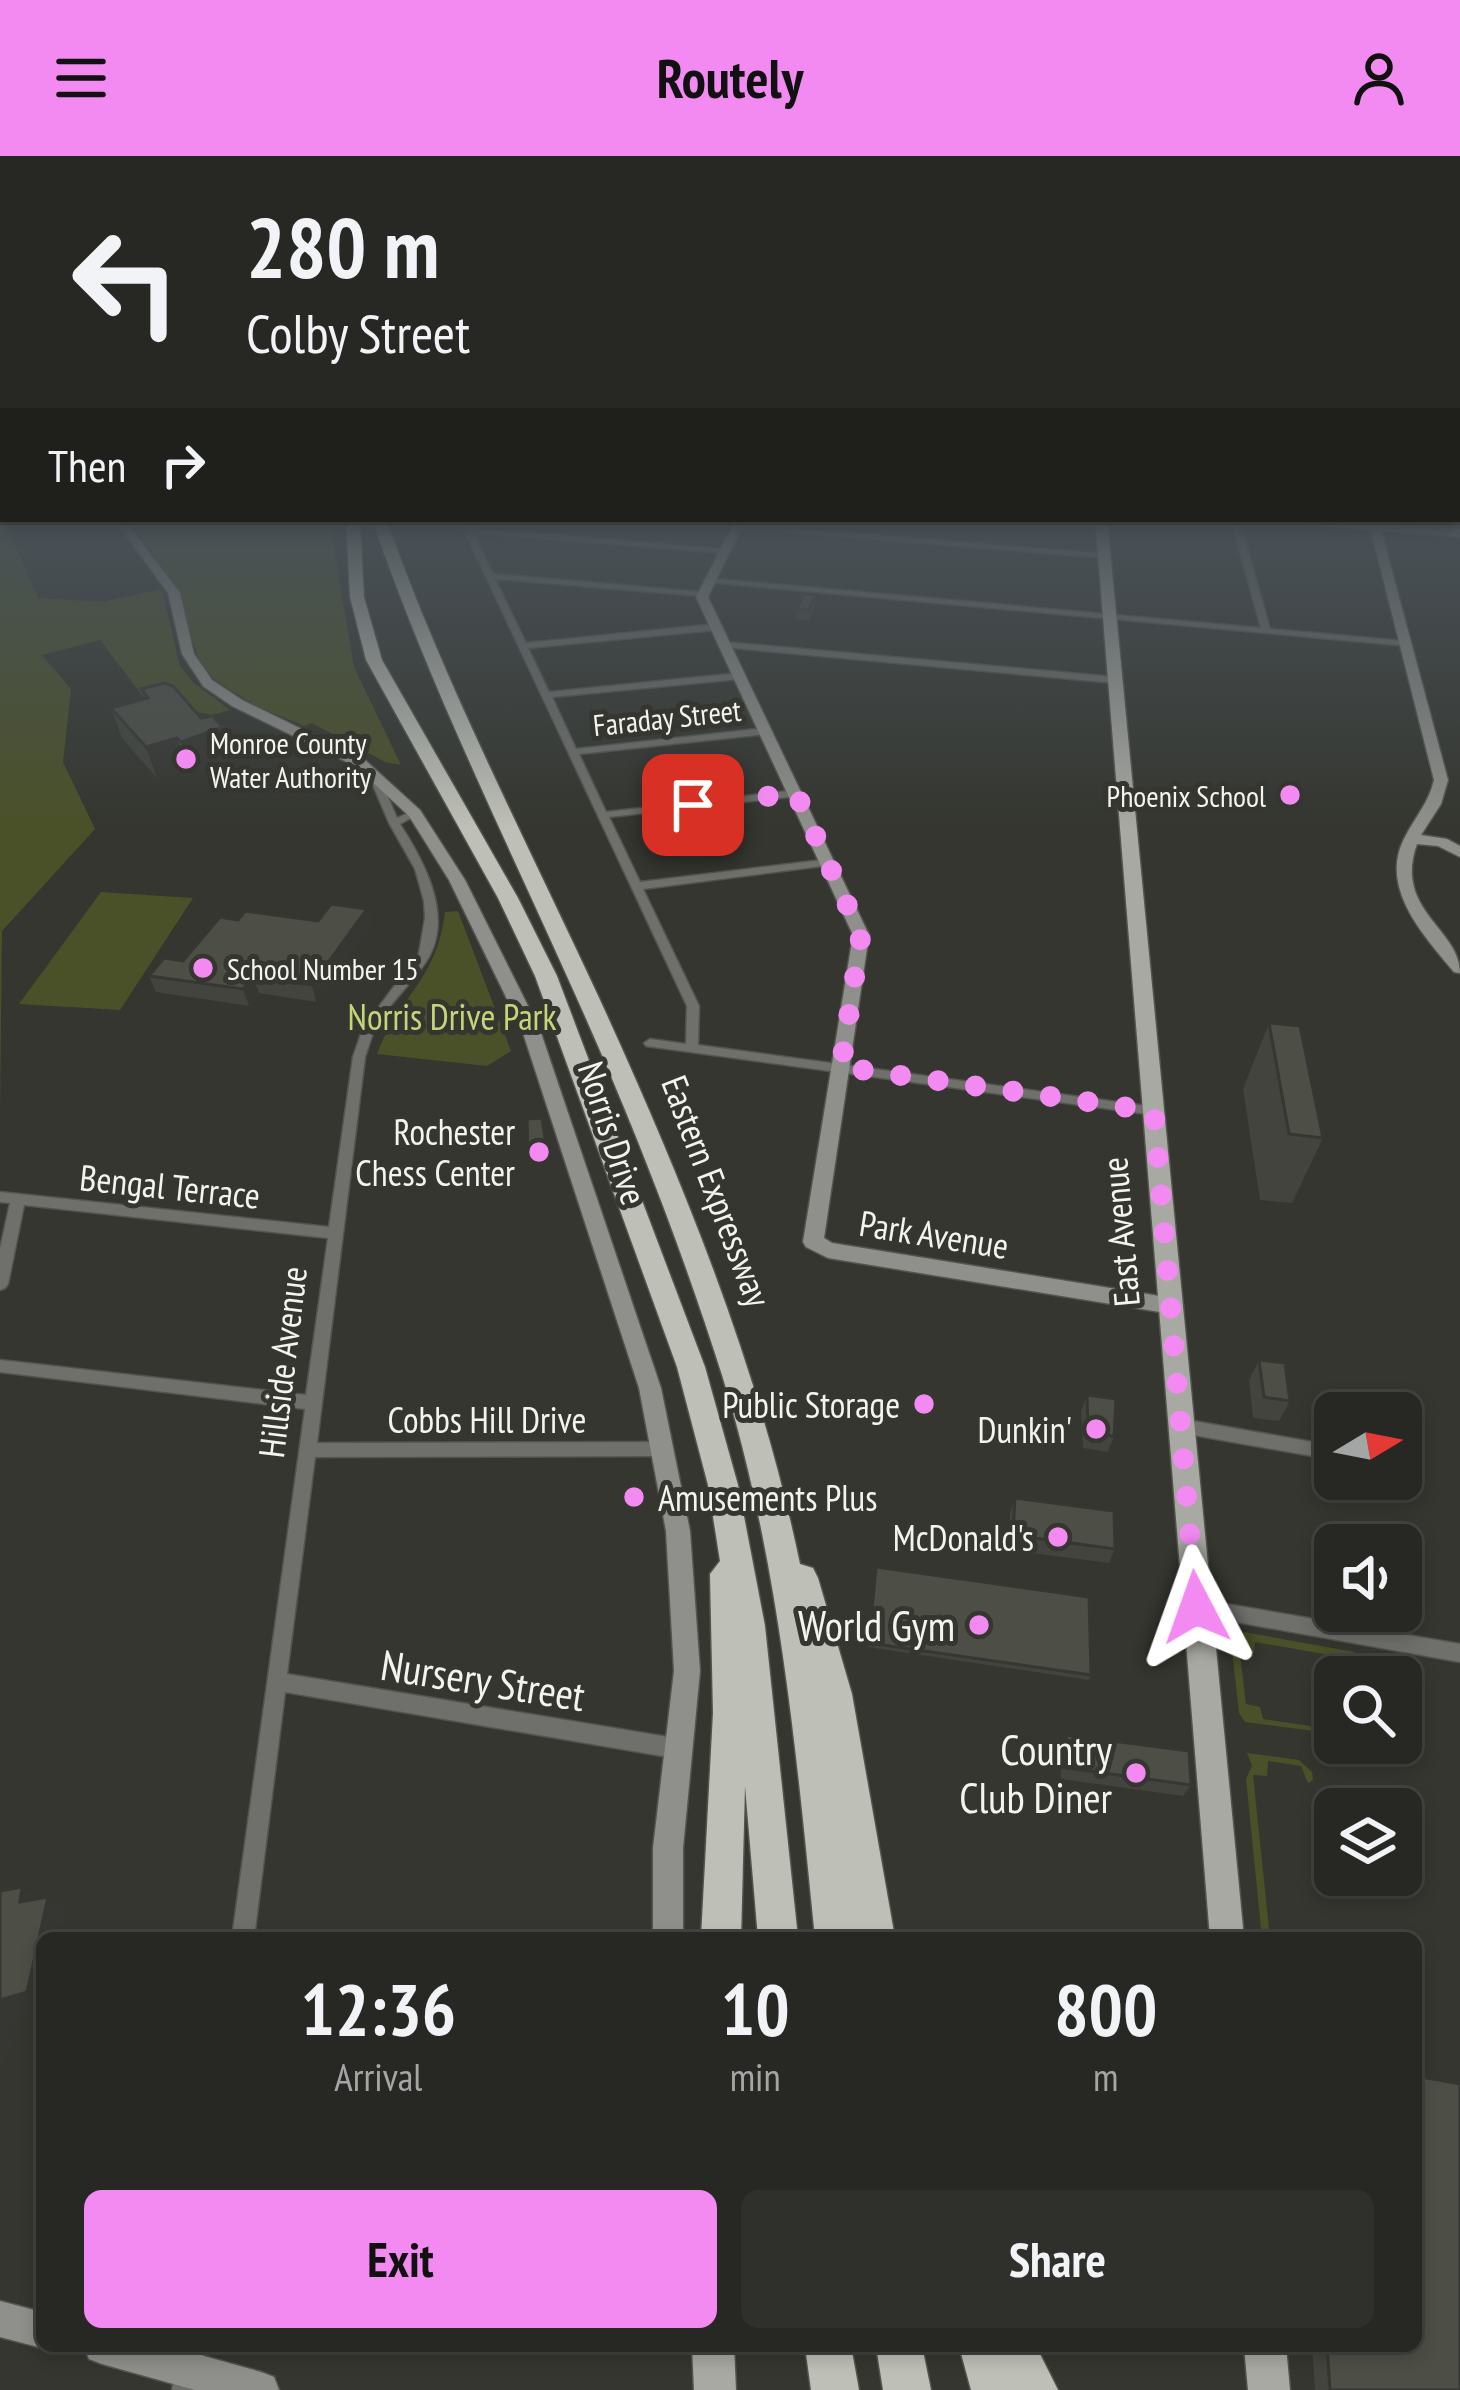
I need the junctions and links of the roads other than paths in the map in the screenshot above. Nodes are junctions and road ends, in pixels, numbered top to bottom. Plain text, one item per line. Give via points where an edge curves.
1 (180, 620) edge
2 (363, 620) edge
3 (414, 620) edge
4 (414, 620) edge
5 (511, 620) edge
6 (714, 620) edge
7 (1110, 620) edge
8 (1137, 620) edge
9 (1263, 620) edge
10 (1399, 620) edge
11 (415, 624) junction
12 (716, 627) junction
13 (1266, 631) junction
14 (1405, 644) junction
15 (725, 645) junction
16 (523, 646) junction
17 (740, 676) junction
18 (1115, 680) junction
19 (547, 695) junction
20 (766, 730) junction
21 (573, 752) junction
22 (373, 773) junction
23 (796, 793) junction
24 (415, 813) junction
25 (1426, 814) junction
26 (603, 815) junction
27 (394, 823) junction
28 (1411, 839) junction
29 (1460, 851) edge
30 (830, 862) junction
31 (638, 886) junction
32 (1460, 968) edge
33 (650, 1042) dead end
34 (692, 1049) junction
35 (841, 1067) junction
36 (1154, 1111) junction
37 (0, 1197) edge
38 (18, 1199) junction
39 (334, 1233) junction
40 (0, 1284) edge
41 (1172, 1306) junction
42 (0, 1366) edge
43 (314, 1403) junction
44 (749, 1418) junction
45 (1182, 1426) junction
46 (665, 1449) junction
47 (1314, 1449) edge
48 (308, 1450) junction
49 (723, 1485) junction
50 (1196, 1607) junction
51 (1460, 1653) edge
52 (275, 1682) junction
53 (680, 1749) junction
54 (244, 1932) edge
55 (668, 1932) edge
56 (721, 1932) edge
57 (777, 1932) edge
58 (834, 1932) edge
59 (874, 1932) edge
60 (1226, 1932) edge
61 (0, 2319) edge
62 (36, 2328) edge
63 (125, 2352) edge
64 (712, 2352) edge
65 (829, 2352) edge
66 (900, 2352) edge
67 (984, 2352) edge
68 (1014, 2352) edge
69 (1266, 2352) edge
70 (188, 2368) edge
71 (261, 2390) edge
72 (715, 2390) edge
73 (835, 2390) edge
74 (908, 2390) edge
75 (994, 2390) edge
76 (1034, 2390) edge
77 (1269, 2390) edge

1 - 22 street, Norris Drive via 188,654 207,683
2 - 49 highway via 389,694 551,989 678,1324
3 - 11 highway, Eastern Expressway
4 - 11 highway
5 - 16 street
6 - 12 street, Park Avenue
7 - 18 main road, East Avenue
8 - 13 street
9 - 13 street
10 - 14 street
11 - 44 highway, Eastern Expressway via 607,1042
12 - 15 street, Park Avenue
12 - 16 street
13 - 14 street
14 - 25 street via 1441,780
15 - 17 street, Park Avenue
15 - 18 street
16 - 19 street
17 - 19 street
17 - 20 street, Park Avenue
18 - 36 main road, East Avenue
19 - 21 street
20 - 21 street, Faraday Street
20 - 23 street, Park Avenue
21 - 26 street
22 - 24 street, Norris Drive
22 - 27 street, Hillside Avenue
23 - 26 street
23 - 30 street, Park Avenue
24 - 27 street
24 - 46 street, Norris Drive via 531,1030
25 - 28 street
25 - 29 street
26 - 31 street
27 - 39 street, Hillside Avenue via 428,888 430,940 363,1040
28 - 29 street
28 - 32 street via 1405,886
30 - 31 street
30 - 35 street, Park Avenue via 862,939
31 - 34 street via 693,1006
33 - 34 street
34 - 35 street
35 - 36 street
35 - 41 street, Park Avenue via 814,1245
36 - 41 main road, East Avenue
37 - 38 street, Bengal Terrace
38 - 39 street, Bengal Terrace
38 - 40 street
39 - 43 street, Hillside Avenue
41 - 45 main road, East Avenue
42 - 43 street
43 - 48 street, Hillside Avenue
44 - 58 highway, Eastern Expressway via 797,1635
44 - 59 highway via 830,1675
45 - 47 street
45 - 50 main road, East Avenue
46 - 48 street, Cobbs Hill Drive
46 - 53 street, Norris Drive via 686,1601
48 - 52 street, Hillside Avenue
49 - 56 highway via 730,1713
49 - 57 highway via 753,1657
50 - 51 street
50 - 60 main road, East Avenue
52 - 53 street, Nursery Street
52 - 54 street, Hillside Avenue
53 - 55 street, Norris Drive
61 - 62 street
63 - 70 street
64 - 72 main road
65 - 73 highway
66 - 74 highway
67 - 75 highway
68 - 76 highway
69 - 77 main road
70 - 71 street

